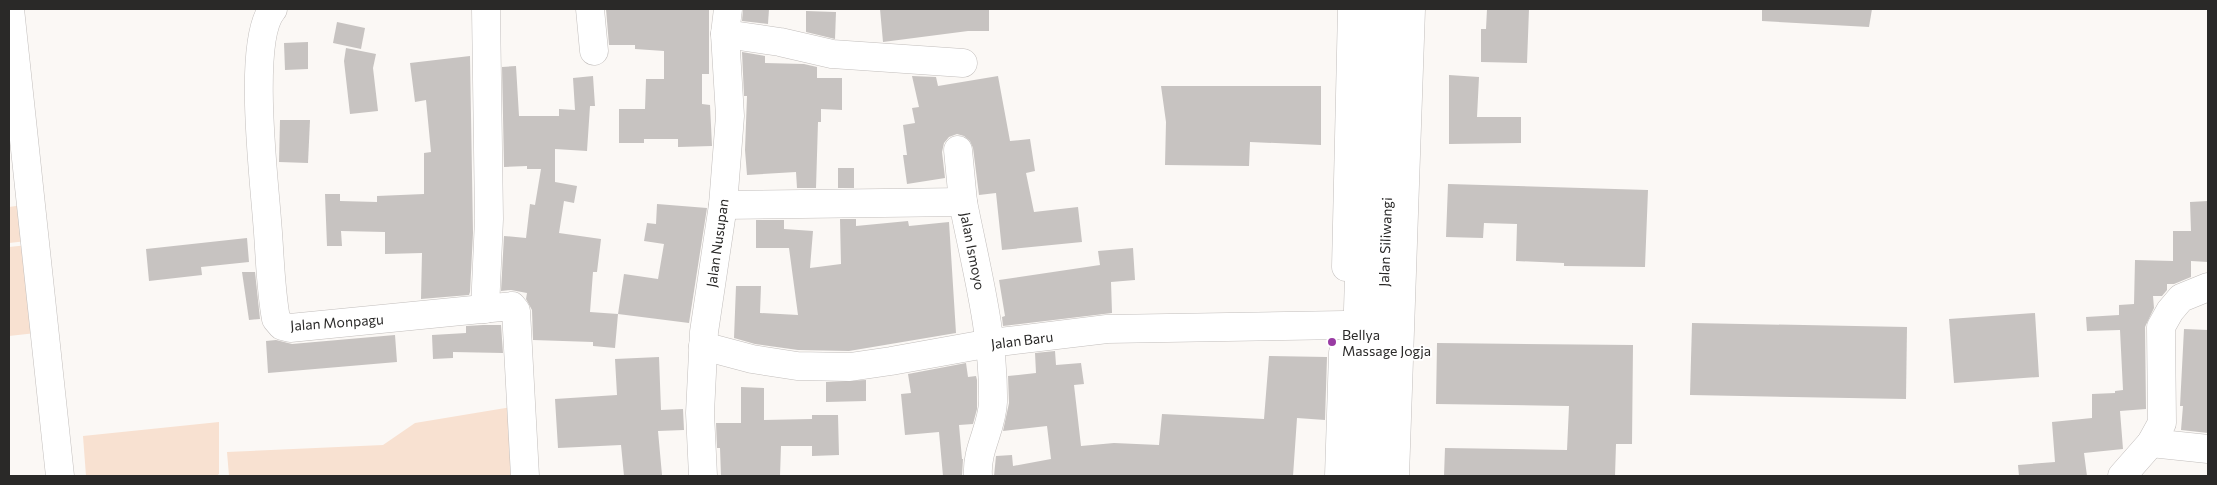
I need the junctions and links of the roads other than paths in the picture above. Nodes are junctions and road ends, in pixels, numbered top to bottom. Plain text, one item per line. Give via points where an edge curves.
1 (10, 9) edge
2 (273, 9) edge
3 (486, 9) edge
4 (590, 9) edge
5 (1352, 9) edge
6 (1367, 9) edge
7 (1392, 9) edge
8 (1411, 9) edge
9 (726, 22) edge
10 (594, 51) dead end
11 (963, 63) dead end
12 (958, 150) dead end
13 (963, 202) junction
14 (724, 205) junction
15 (2208, 287) edge
16 (485, 309) junction
17 (1344, 326) junction
18 (991, 343) junction
19 (703, 346) junction
20 (2151, 443) junction
21 (2208, 449) edge
22 (60, 476) edge
23 (525, 476) edge
24 (703, 476) edge
25 (978, 476) edge
26 (1339, 476) edge
27 (1354, 476) edge
28 (1378, 476) edge
29 (1395, 476) edge
30 (2122, 476) edge

1 - 22 main road
2 - 16 main road, Jalan Monpagu via 266,24 261,50 259,115 276,319 282,326 290,328
3 - 16 main road via 489,220
4 - 10 main road
5 - 17 main road
6 - 27 main road, Jalan Siliwangi
7 - 28 main road, Jalan Siliwangi
8 - 29 main road
9 - 11 main road via 780,42 832,54
9 - 14 main road, Jalan Nusupan via 730,116
12 - 13 main road
13 - 14 main road, Jalan Ismoyo
13 - 18 main road, Jalan Ismoyo
14 - 19 main road, Jalan Nusupan
15 - 20 main road via 2182,298 2161,327 2162,423
16 - 23 main road, Jalan Monpagu via 512,306 516,311
17 - 18 main road, Jalan Baru via 1123,328
17 - 26 main road
18 - 19 main road, Jalan Baru via 890,362 819,367 752,359
18 - 25 main road, Jalan Ismoyo via 993,403 991,423 978,457
19 - 24 main road, Jalan Nusupan via 700,413
20 - 21 main road
20 - 30 main road

